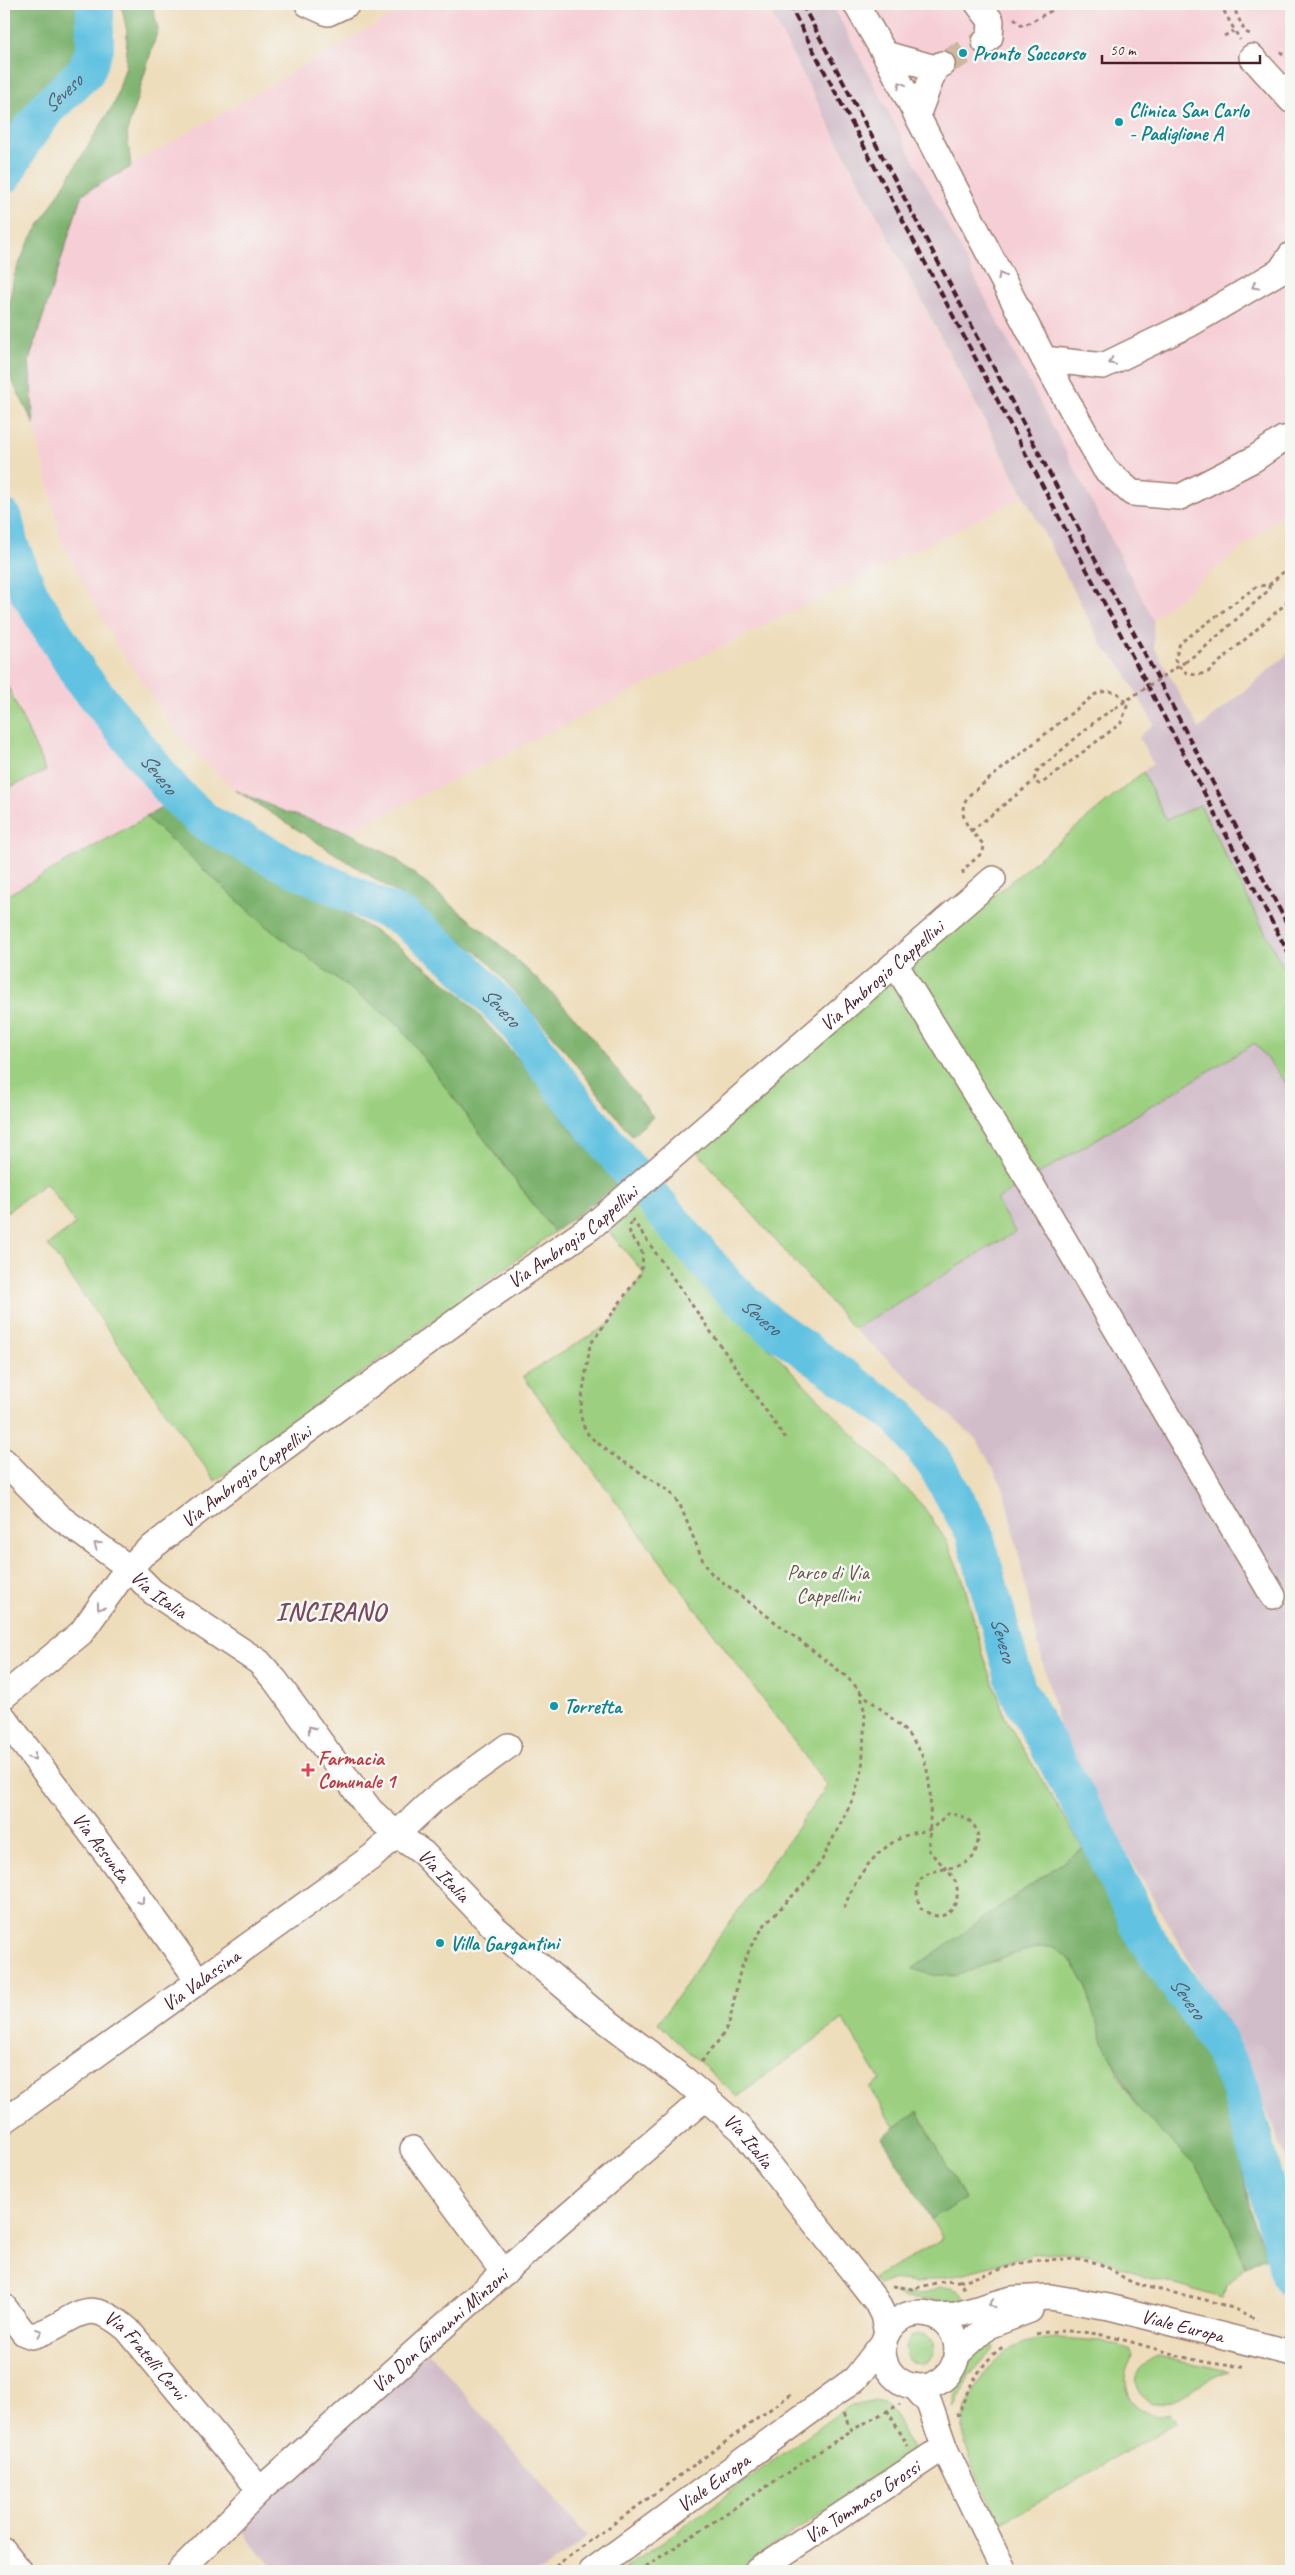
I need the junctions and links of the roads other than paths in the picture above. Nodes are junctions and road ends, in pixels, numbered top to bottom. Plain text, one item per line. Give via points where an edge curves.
1 (308, 4) edge
2 (347, 4) edge
3 (856, 4) edge
4 (978, 4) edge
5 (985, 42) dead end
6 (1255, 48) road end
7 (885, 54) junction
8 (1291, 100) edge
9 (917, 116) junction
10 (1291, 255) edge
11 (1044, 359) junction
12 (1283, 439) dead end
13 (985, 886) road end
14 (895, 964) junction
15 (4, 1461) edge
16 (129, 1568) junction
17 (1273, 1596) dead end
18 (4, 1696) edge
19 (4, 1718) edge
20 (508, 1746) dead end
21 (396, 1834) junction
22 (198, 1980) junction
23 (706, 2097) junction
24 (4, 2122) edge
25 (413, 2148) dead end
26 (504, 2273) junction
27 (876, 2301) junction
28 (1074, 2302) junction
29 (4, 2307) edge
30 (925, 2315) junction
31 (885, 2338) junction
32 (1291, 2353) edge
33 (951, 2366) junction
34 (908, 2384) junction
35 (834, 2394) junction
36 (936, 2419) junction
37 (945, 2449) junction
38 (260, 2490) junction
39 (4, 2552) edge
40 (20, 2571) edge
41 (180, 2571) edge
42 (592, 2571) edge
43 (757, 2571) edge
44 (1004, 2571) edge

1 - 2 street via 328,13
3 - 7 street
4 - 5 street via 992,26 990,37
6 - 8 street
9 -> 7 street
7 - 9 street via 938,66
11 -> 9 street
10 -> 11 street via 1280,271 1190,324 1103,366
11 - 12 street via 1104,469 1132,492 1180,497 1254,459
13 - 14 street, Via Ambrogio Cappellini
14 - 16 street, Via Ambrogio Cappellini via 659,1168 633,1204 590,1227 476,1307 214,1499
14 - 17 street via 1030,1182
16 -> 15 street, Via Italia via 58,1516
16 -> 18 street via 81,1633
21 -> 16 street, Via Italia via 370,1810 275,1680 258,1662 152,1592
19 -> 22 street, Via Assunta
20 - 21 street, Via Valassina via 433,1800
21 - 22 street, Via Valassina via 373,1856
21 - 23 street, Via Italia via 423,1853 496,1928 592,2010
22 - 24 street, Via Valassina
23 - 26 street, Via Don Giovanni Minzoni
23 - 27 street, Via Italia via 742,2130
25 - 26 street
26 - 38 street, Via Don Giovanni Minzoni
27 - 30 street, Via Italia via 890,2309
27 - 31 street, Via Italia via 883,2315
28 -> 30 street, Viale Europa via 1032,2296 956,2315
28 - 32 street, Viale Europa via 1109,2307
28 - 33 street, Viale Europa via 1001,2319 976,2334
29 -> 38 street, Via Fratelli Cervi via 24,2333 32,2336 84,2311 94,2310 128,2330
30 - 31 street via 903,2317
30 - 33 street via 946,2323 953,2333 956,2343
31 - 34 street via 886,2366 893,2375
31 - 35 street, Viale Europa via 855,2378
33 - 34 street via 936,2383
33 - 36 street
34 - 35 street, Viale Europa via 865,2385
34 - 36 street via 929,2403
35 - 42 street, Viale Europa
36 - 37 street
37 - 43 street, Via Tommaso Grossi
37 - 44 street
38 - 41 street, Via Don Giovanni Minzoni
39 - 40 street

